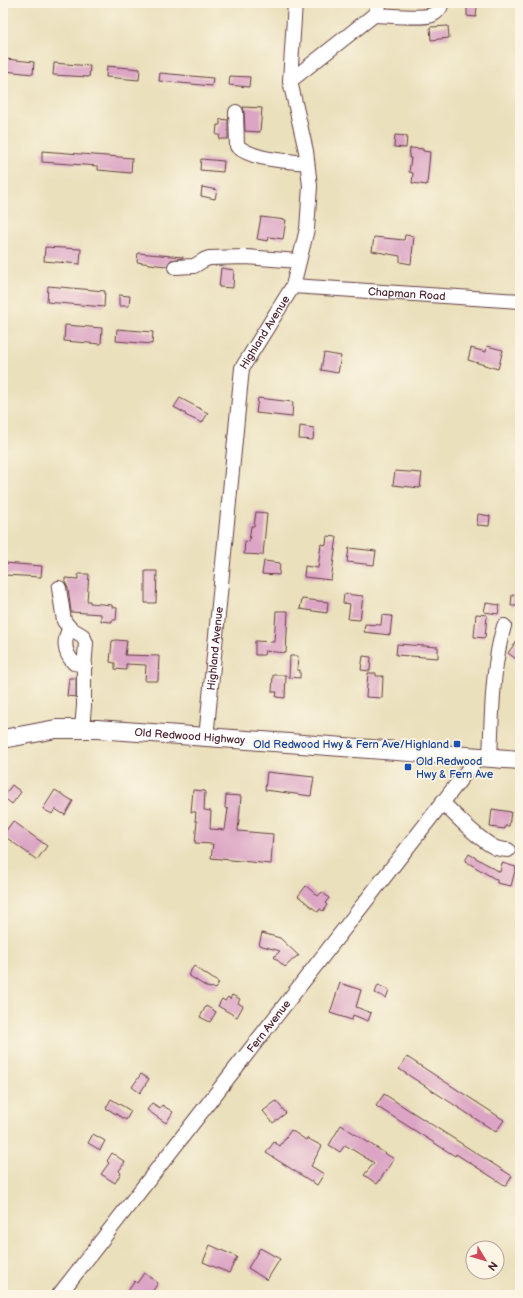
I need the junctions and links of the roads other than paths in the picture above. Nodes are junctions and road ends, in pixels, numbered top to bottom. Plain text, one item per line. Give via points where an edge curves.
1 (296, 3) edge
2 (442, 3) edge
3 (377, 9) edge
4 (290, 81) junction
5 (236, 112) dead end
6 (307, 163) junction
7 (299, 261) junction
8 (174, 267) dead end
9 (293, 286) junction
10 (520, 301) edge
11 (59, 588) dead end
12 (504, 626) dead end
13 (70, 628) junction
14 (85, 666) junction
15 (82, 728) junction
16 (206, 738) junction
17 (3, 739) edge
18 (484, 757) junction
19 (520, 760) edge
20 (442, 802) junction
21 (508, 850) dead end
22 (59, 1295) edge

1 - 4 street, Highland Avenue
2 - 3 street via 439,10 432,15 422,16
3 - 4 street
4 - 6 street, Highland Avenue
5 - 6 street via 237,146 244,152 269,159
6 - 7 street, Highland Avenue via 310,186 307,229
7 - 8 street via 246,257 209,258 194,266
7 - 9 street, Highland Avenue
9 - 10 street, Chapman Road
9 - 16 street, Highland Avenue via 242,368
11 - 13 street via 64,620
12 - 18 street
13 - 14 street via 83,636 86,643
13 - 14 street via 66,650 74,663
14 - 15 street
15 - 16 main road, Old Redwood Highway
15 - 17 main road, Old Redwood Highway via 56,729
16 - 18 main road, Old Redwood Highway
18 - 19 main road, Old Redwood Highway
18 - 20 street, Fern Avenue
20 - 21 street via 489,843 496,848
20 - 22 street, Fern Avenue

